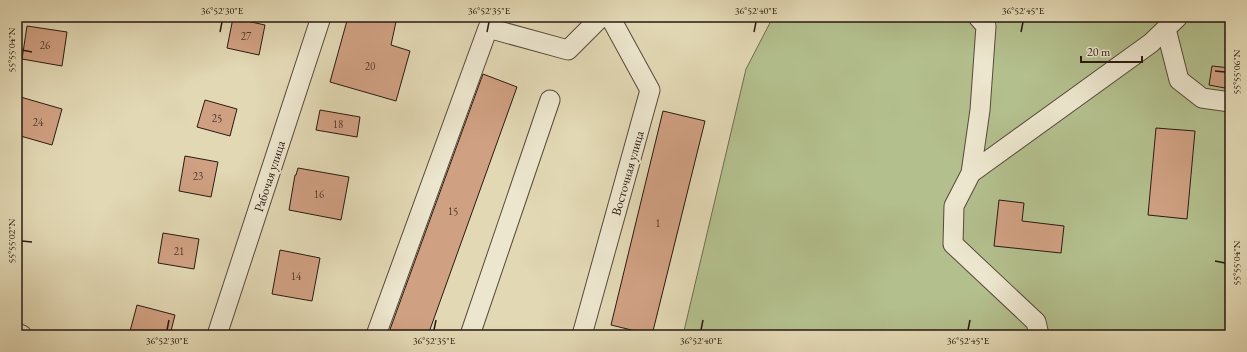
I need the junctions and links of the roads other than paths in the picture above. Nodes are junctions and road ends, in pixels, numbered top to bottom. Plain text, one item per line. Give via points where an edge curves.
1 (321, 17) edge
2 (601, 17) edge
3 (610, 17) edge
4 (978, 17) edge
5 (1172, 23) edge
6 (550, 100) dead end
7 (1230, 102) edge
8 (971, 173) junction
9 (17, 334) edge
10 (22, 335) edge
11 (217, 335) edge
12 (376, 335) edge
13 (470, 335) edge
14 (582, 335) edge
15 (1039, 335) edge

1 - 11 street, Рабочая улица
2 - 12 street via 568,50 488,28
3 - 14 street, Восточная улица via 650,90
4 - 8 street via 986,26 980,110
5 - 7 street via 1179,80 1202,98
5 - 8 street via 1151,43
6 - 13 street
8 - 15 street via 954,206 953,244 1036,322
9 - 10 street

